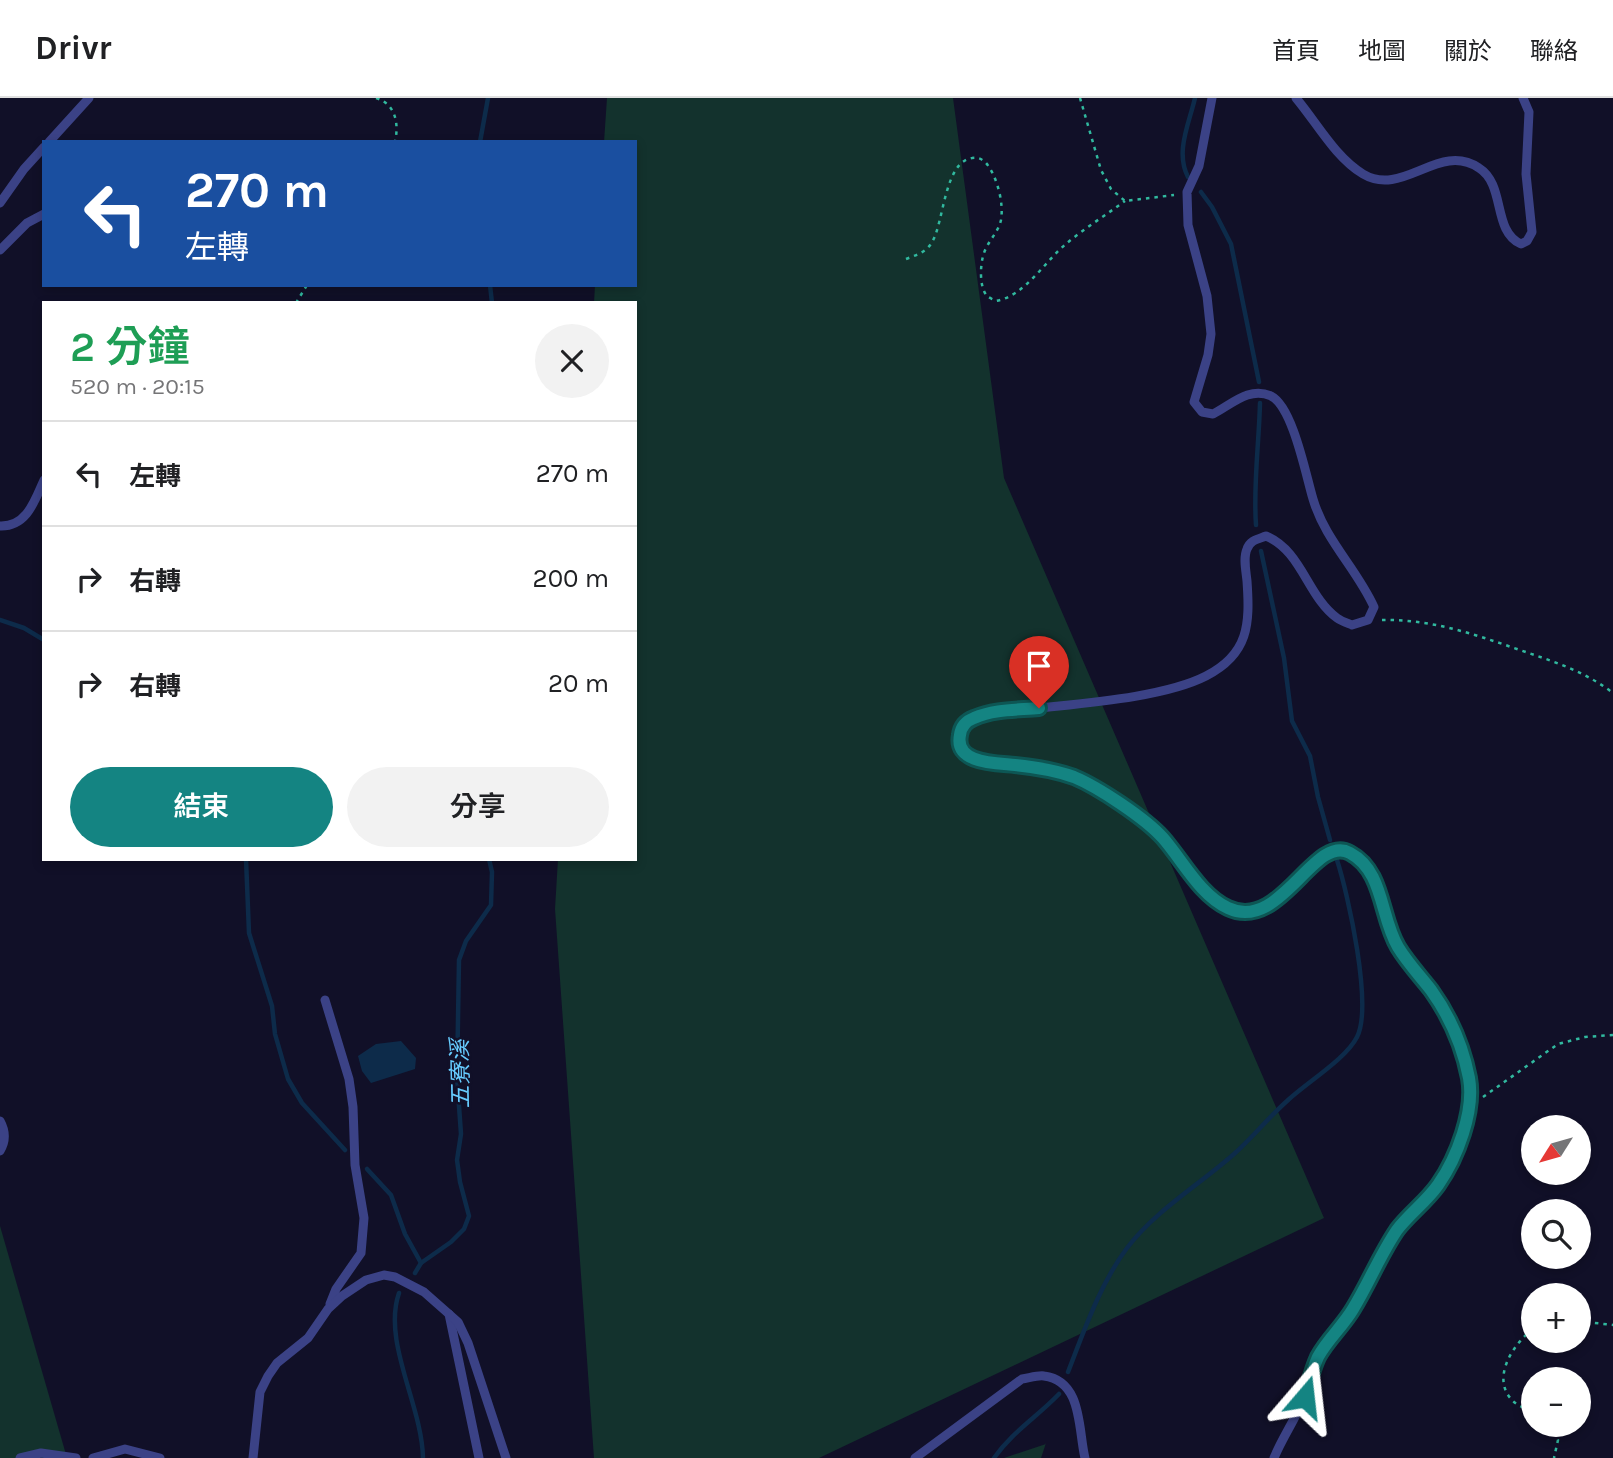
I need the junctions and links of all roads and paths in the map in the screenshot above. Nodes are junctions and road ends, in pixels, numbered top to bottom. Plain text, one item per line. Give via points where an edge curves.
1 (89, 98) edge
2 (376, 98) edge
3 (1080, 98) edge
4 (1212, 98) edge
5 (1296, 98) edge
6 (1523, 98) edge
7 (51, 140) edge
8 (395, 140) edge
9 (42, 149) edge
10 (1188, 192) junction
11 (1125, 201) junction
12 (0, 202) edge
13 (42, 215) edge
14 (0, 250) edge
15 (906, 259) dead end
16 (42, 485) edge
17 (0, 526) edge
18 (1368, 620) junction
19 (1613, 693) edge
20 (325, 1000) dead end
21 (1613, 1035) edge
22 (1471, 1105) junction
23 (0, 1121) edge
24 (0, 1151) edge
25 (328, 1309) junction
26 (449, 1312) junction
27 (1591, 1322) edge
28 (1613, 1325) edge
29 (1521, 1339) edge
30 (1521, 1406) edge
31 (1557, 1437) edge
32 (20, 1458) edge
33 (76, 1458) edge
34 (93, 1458) edge
35 (160, 1458) edge
36 (253, 1458) edge
37 (479, 1458) edge
38 (506, 1458) edge
39 (915, 1458) edge
40 (1085, 1458) edge
41 (1275, 1458) edge
42 (1554, 1458) edge

1 - 7 lane
2 - 8 path via 393,111 398,126
3 - 11 path via 1101,170 1111,189
4 - 10 lane via 1199,166
5 - 6 lane via 1352,166 1377,181 1393,181 1452,159 1482,169 1492,184 1507,233 1521,244 1532,232 1527,174 1529,112
9 - 12 lane
10 - 11 path
10 - 18 lane via 1188,225 1207,296 1210,334 1194,402 1202,412 1213,414 1256,391 1274,397 1295,434 1315,503 1334,544 1374,607
11 - 15 path via 1066,244 1020,290 996,301 982,285 982,267 1001,218 1000,196 991,170 975,157 965,160 954,175 932,244
13 - 14 lane
16 - 17 lane via 25,517
18 - 19 path via 1454,628 1573,668
18 - 22 lane via 1352,625 1337,618 1279,542 1266,536 1252,541 1245,551 1250,617 1243,640 1227,661 1209,674 1183,686 1148,693 988,713 970,719 961,729 959,741 965,753 980,761 1046,769 1075,778 1142,818 1207,893 1229,909 1249,912 1269,906 1325,855 1349,852 1373,877 1397,945 1451,1024 1469,1078
20 - 25 lane via 349,1079 364,1218 361,1253 335,1289
21 - 22 path via 1558,1044
22 - 41 lane via 1437,1187 1400,1226 1354,1307 1317,1360 1305,1397
23 - 24 lane via 5,1135
25 - 26 lane via 366,1280 384,1275 412,1285
25 - 36 lane via 308,1338 268,1376 260,1392
26 - 37 lane
26 - 38 lane via 468,1343
27 - 28 path
29 - 30 path via 1509,1353 1504,1376 1513,1402
31 - 42 path
32 - 33 lane via 41,1453
34 - 35 lane via 125,1449
39 - 40 lane via 1022,1379 1043,1376 1060,1381 1073,1396

